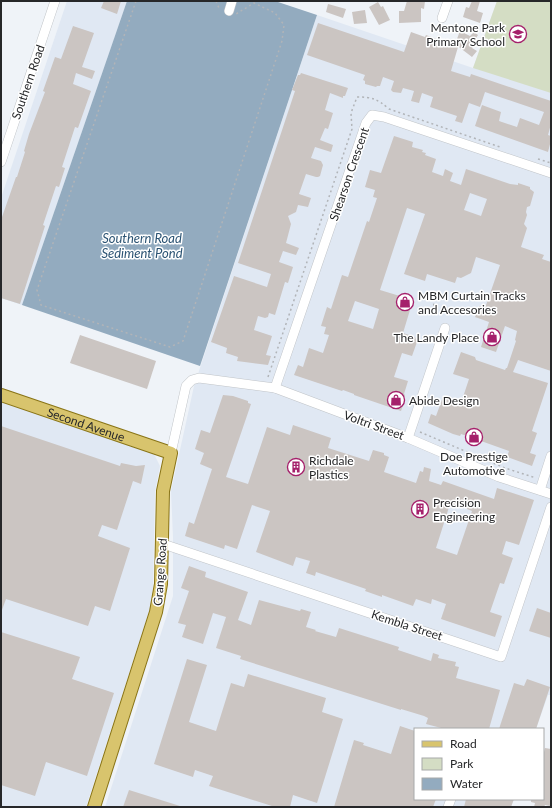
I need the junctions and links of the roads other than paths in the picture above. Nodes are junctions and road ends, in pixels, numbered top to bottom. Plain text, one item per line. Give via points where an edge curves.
1 (55, 1) edge
2 (232, 1) edge
3 (448, 1) edge
4 (229, 11) road end
5 (442, 18) dead end
6 (1, 162) edge
7 (551, 173) edge
8 (445, 328) dead end
9 (192, 380) joint
10 (275, 388) junction
11 (1, 395) edge
12 (408, 438) junction
13 (171, 453) junction
14 (551, 456) edge
15 (540, 490) junction
16 (551, 494) edge
17 (551, 507) edge
18 (163, 544) junction
19 (94, 807) edge

1 - 6 street, Southern Road
2 - 4 street
3 - 5 street
7 - 10 street, Shearson Crescent via 372,115 366,123
8 - 12 street
9 - 10 street, Voltri Street via 199,378
9 - 13 street, Grange Road via 186,386
10 - 12 street, Voltri Street
11 - 13 main road, Second Avenue
12 - 15 street, Voltri Street via 499,477
13 - 18 main road, Grange Road via 163,491
14 - 15 street
15 - 16 street, Voltri Street
17 - 18 street, Kembla Street via 501,657
18 - 19 main road, Grange Road via 161,584 156,612

